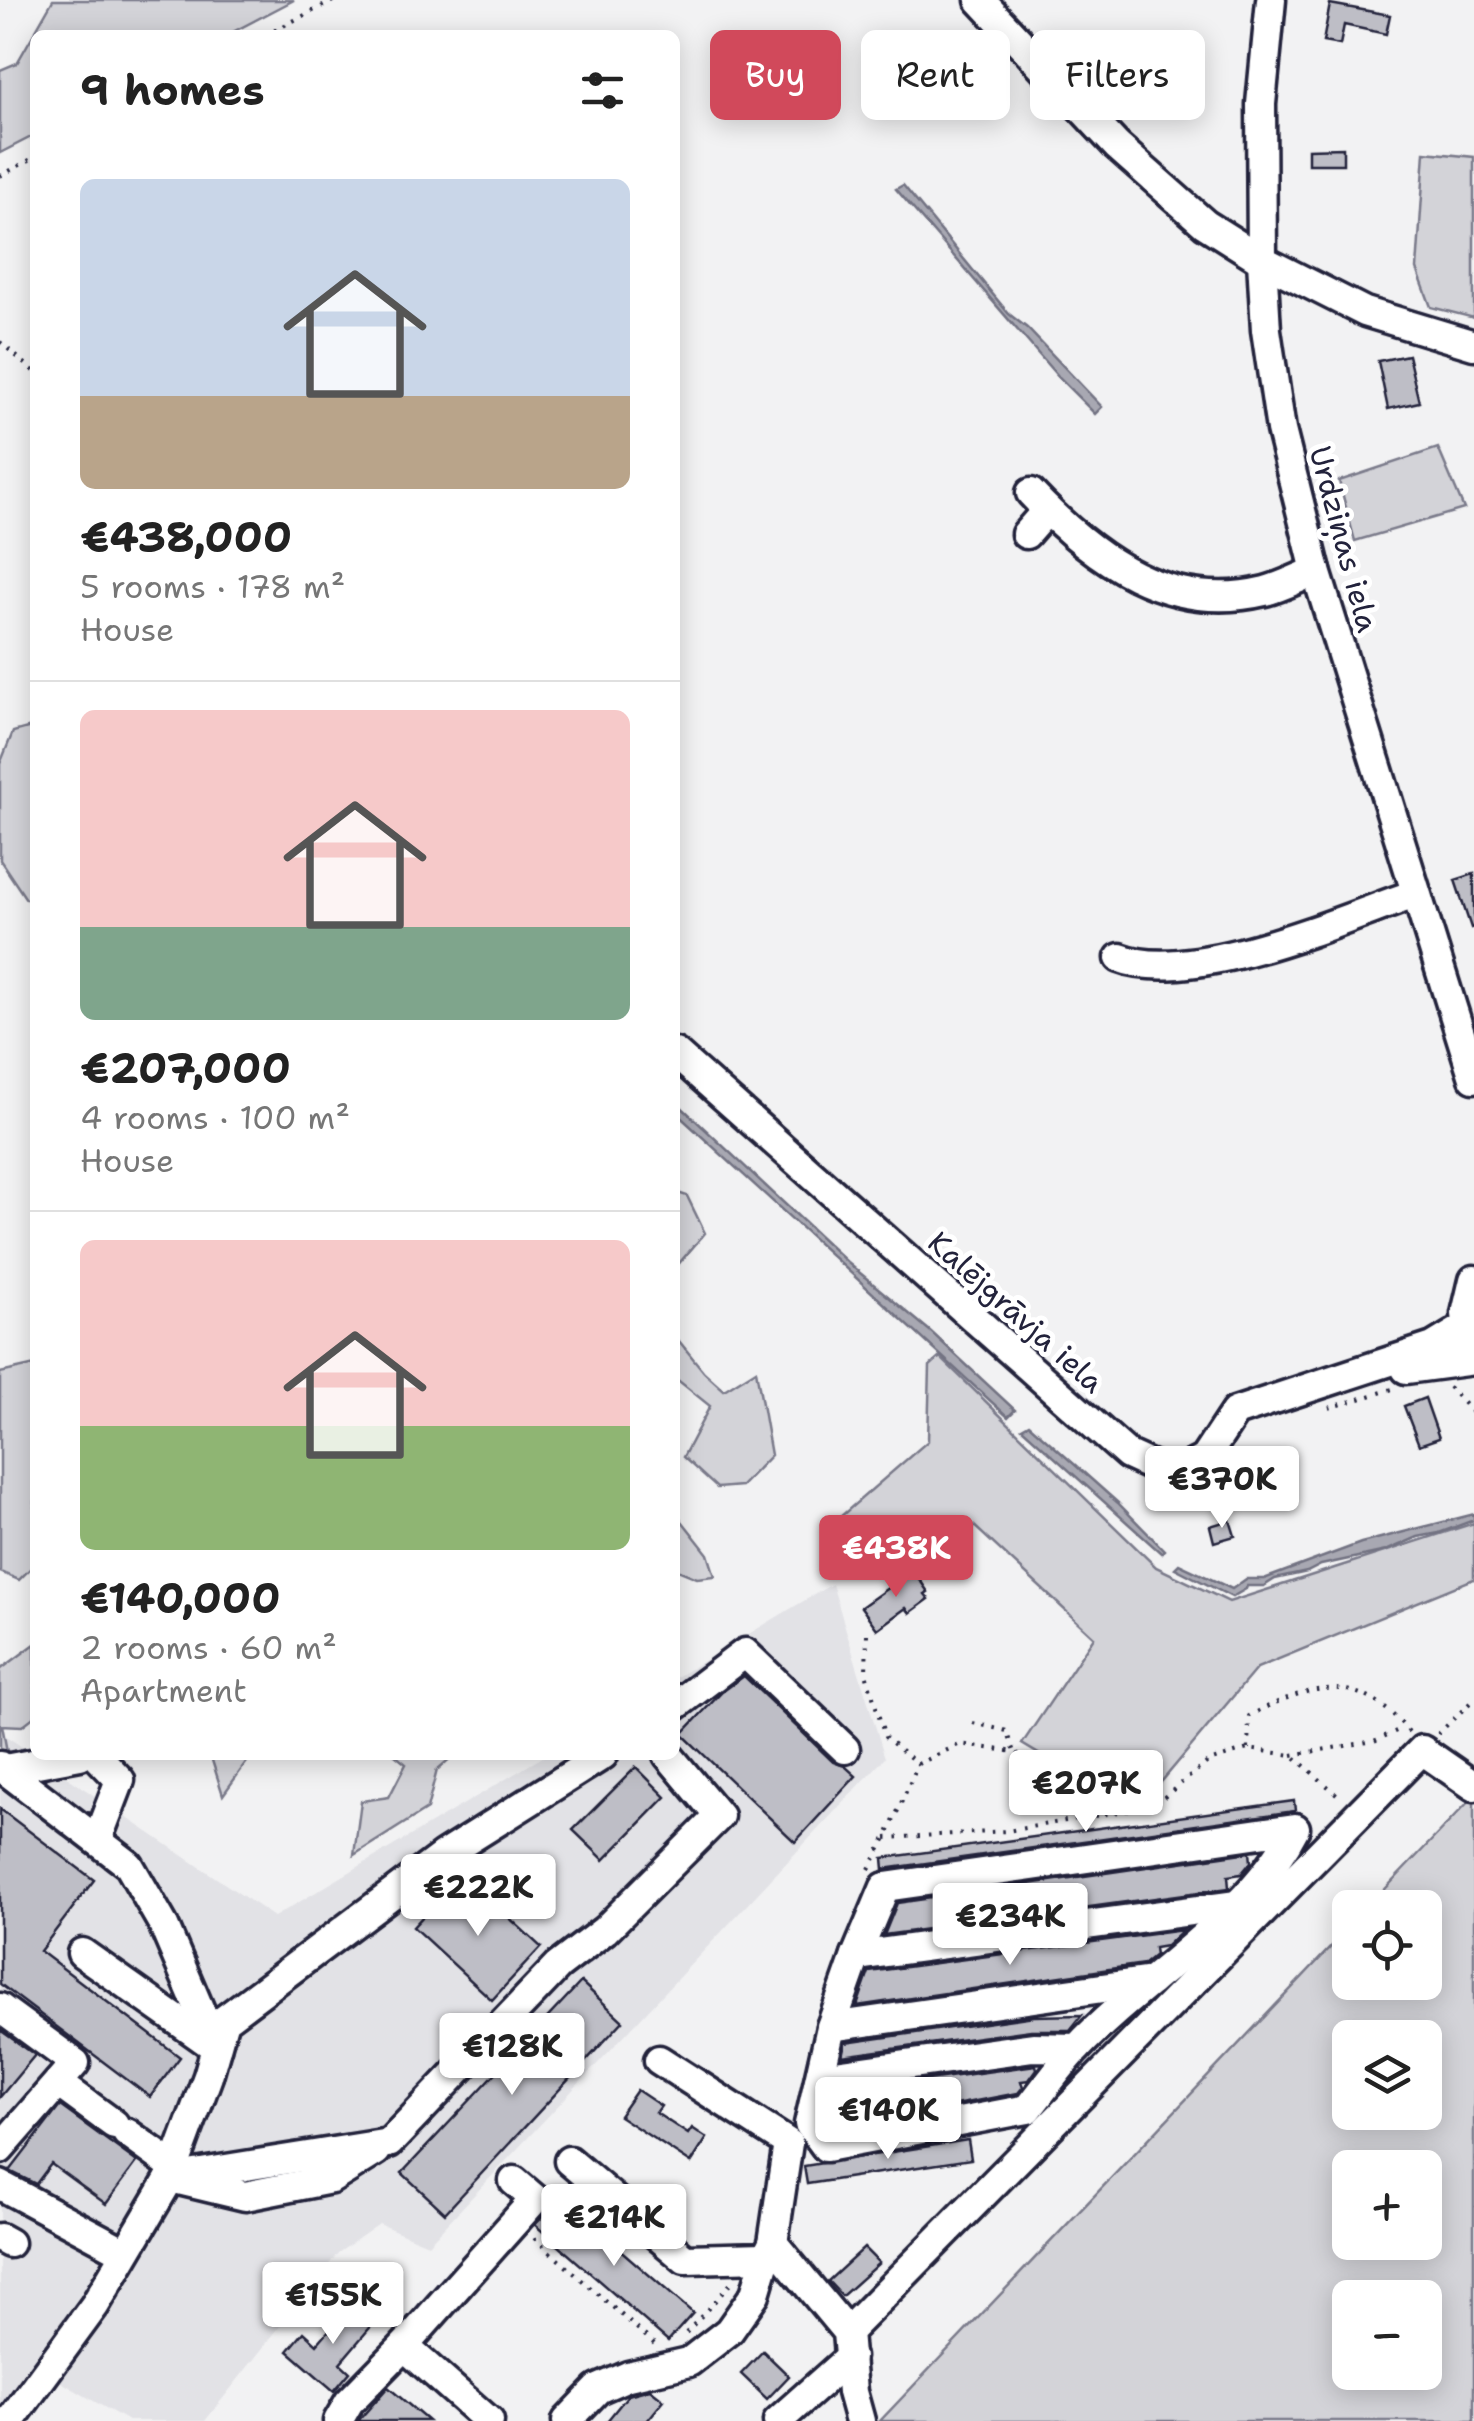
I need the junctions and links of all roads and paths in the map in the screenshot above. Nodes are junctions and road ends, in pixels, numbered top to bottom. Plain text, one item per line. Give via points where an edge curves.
1 (336, 0) edge
2 (980, 0) edge
3 (1271, 0) edge
4 (275, 30) edge
5 (30, 159) edge
6 (0, 176) edge
7 (1262, 260) junction
8 (0, 342) edge
9 (1474, 345) edge
10 (30, 368) edge
11 (1026, 534) dead end
12 (1316, 571) junction
13 (1414, 894) junction
14 (1132, 971) dead end
15 (680, 1057) edge
16 (1474, 1078) edge
17 (1474, 1280) edge
18 (1472, 1346) edge
19 (1442, 1374) dead end
20 (1406, 1385) dead end
21 (1317, 1412) dead end
22 (1474, 1415) edge
23 (866, 1634) dead end
24 (1474, 1699) edge
25 (680, 1702) edge
26 (972, 1723) dead end
27 (1414, 1739) junction
28 (1248, 1748) junction
29 (845, 1749) dead end
30 (1015, 1752) junction
31 (1292, 1755) junction
32 (50, 1760) edge
33 (101, 1760) edge
34 (595, 1760) edge
35 (672, 1760) edge
36 (918, 1764) junction
37 (2, 1768) edge
38 (1474, 1786) edge
39 (1114, 1812) junction
40 (1357, 1812) junction
41 (1295, 1828) junction
42 (97, 1840) junction
43 (1235, 1905) junction
44 (82, 1953) dead end
45 (856, 1956) junction
46 (1151, 1981) junction
47 (0, 2008) edge
48 (831, 2028) junction
49 (216, 2048) junction
50 (1077, 2048) junction
51 (659, 2060) dead end
52 (821, 2077) junction
53 (58, 2083) junction
54 (0, 2150) edge
55 (569, 2161) dead end
56 (172, 2172) junction
57 (514, 2181) dead end
58 (0, 2186) edge
59 (515, 2222) junction
60 (125, 2252) junction
61 (764, 2253) junction
62 (679, 2340) dead end
63 (848, 2344) junction
64 (404, 2346) junction
65 (667, 2354) dead end
66 (10, 2421) edge
67 (338, 2421) edge
68 (489, 2421) edge
69 (567, 2421) edge
70 (778, 2421) edge
71 (860, 2421) edge

1 - 4 path
2 - 7 street via 1117,146 1205,224
3 - 7 street, Urdziņas iela via 1261,104
5 - 6 path
7 - 9 street via 1365,312
7 - 12 street, Urdziņas iela via 1281,430
8 - 10 path
11 - 12 street via 1039,502 1118,570 1202,596 1264,591
12 - 13 street, Urdziņas iela
13 - 14 street via 1217,961
13 - 16 street, Urdziņas iela
15 - 18 street, Kalējgrāvja iela via 1128,1456 1152,1466 1179,1472 1204,1459 1235,1412 1433,1347
17 - 18 street via 1467,1301
19 - 22 path
20 - 21 path
23 - 36 path via 866,1673 885,1737
24 - 27 path
25 - 29 street via 745,1653
26 - 30 path via 1007,1732
27 - 28 path via 1376,1700 1357,1690 1322,1687 1249,1716
27 - 31 path
27 - 38 street
27 - 40 street
28 - 31 path
28 - 39 path via 1209,1761 1153,1806
30 - 36 path via 960,1744
30 - 39 path
31 - 40 path
32 - 37 street
33 - 42 street via 120,1780
34 - 49 street via 444,1854 224,2020
35 - 56 street via 719,1816 606,1930 558,1966 389,2144
36 - 39 path via 886,1838 1006,1830
37 - 42 street
40 - 41 street
40 - 63 street
41 - 43 street via 1278,1861
41 - 45 street via 886,1887
42 - 49 street via 138,1880
43 - 45 street
43 - 46 street
44 - 49 street
45 - 48 street
46 - 48 street
46 - 50 street
47 - 53 street via 75,2063
48 - 52 street
49 - 56 street
50 - 52 street via 1033,2046
50 - 52 street via 1028,2109 826,2147 809,2124
51 - 61 street via 788,2143
53 - 54 street
53 - 56 street
55 - 61 street via 684,2258
56 - 60 street
57 - 59 street via 535,2199
58 - 60 street
59 - 64 street
59 - 65 path
60 - 66 street
61 - 62 path
61 - 63 street
61 - 69 street via 756,2294 729,2331 689,2362 598,2389
63 - 70 street
63 - 71 street
64 - 67 street
64 - 68 street

